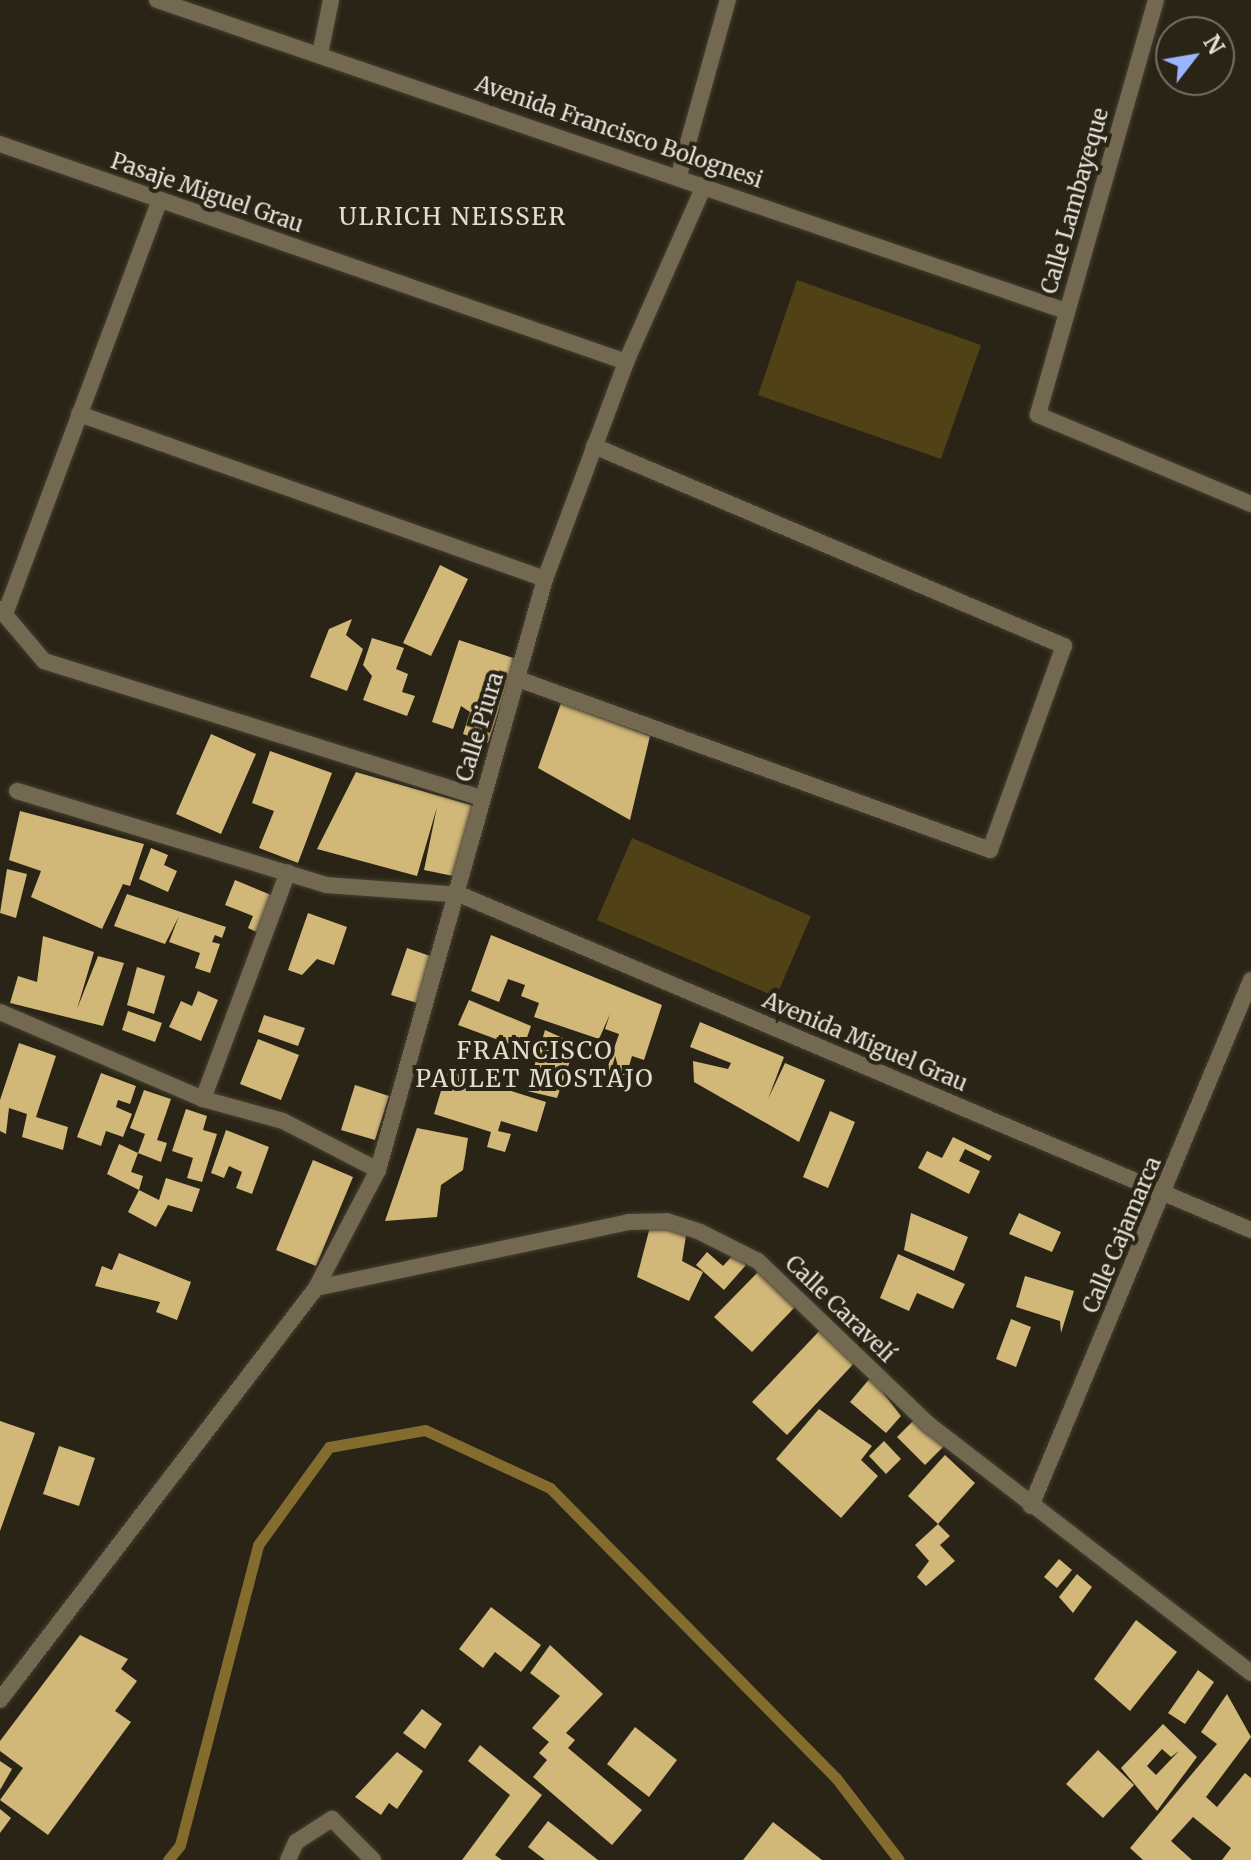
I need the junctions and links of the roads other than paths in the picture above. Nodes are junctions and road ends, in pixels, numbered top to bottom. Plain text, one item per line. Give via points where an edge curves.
1 (157, 0) edge
2 (331, 0) edge
3 (728, 0) edge
4 (1156, 0) edge
5 (320, 54) junction
6 (0, 144) edge
7 (679, 175) junction
8 (705, 184) junction
9 (160, 200) junction
10 (1066, 311) junction
11 (626, 362) junction
12 (79, 414) junction
13 (594, 446) junction
14 (1251, 504) edge
15 (545, 579) junction
16 (2, 612) edge
17 (518, 679) junction
18 (17, 791) dead end
19 (481, 798) junction
20 (288, 872) junction
21 (461, 895) junction
22 (1251, 980) edge
23 (0, 1012) edge
24 (203, 1099) junction
25 (378, 1170) junction
26 (1163, 1193) junction
27 (1251, 1230) edge
28 (316, 1288) junction
29 (1031, 1506) junction
30 (1251, 1673) edge
31 (0, 1700) edge
32 (288, 1860) edge
33 (373, 1860) edge

1 - 5 street, Avenida Francisco Bolognesi
2 - 5 street
3 - 7 street
4 - 10 street, Calle Lambayeque
5 - 7 street, Avenida Francisco Bolognesi
6 - 9 street, Pasaje Miguel Grau
7 - 8 street, Avenida Francisco Bolognesi
8 - 10 street, Avenida Francisco Bolognesi
8 - 11 street, Calle Piura
9 - 11 street, Pasaje Miguel Grau
9 - 12 street
10 - 14 street, Calle Lambayeque via 1038,415
11 - 13 street, Calle Piura
12 - 15 street
12 - 16 street
13 - 15 street, Calle Piura
13 - 17 street via 1064,646 990,850
15 - 17 street, Calle Piura
16 - 19 street via 44,661
17 - 19 street, Calle Piura
18 - 20 street, Avenida Miguel Grau
19 - 21 street, Calle Piura
20 - 21 street, Avenida Miguel Grau via 326,885
20 - 24 street
21 - 25 street, Calle Piura
21 - 26 street, Avenida Miguel Grau
22 - 26 street, Calle Cajamarca
23 - 24 street
24 - 25 street via 283,1121
25 - 28 street, Calle Piura
26 - 27 street, Avenida Miguel Grau
26 - 29 street, Calle Cajamarca
28 - 29 street, Calle Caravelí via 628,1222 689,1228 758,1261 928,1424
28 - 31 street, Calle Piura
29 - 30 street, Calle Caravelí
32 - 33 street via 296,1842 332,1819

